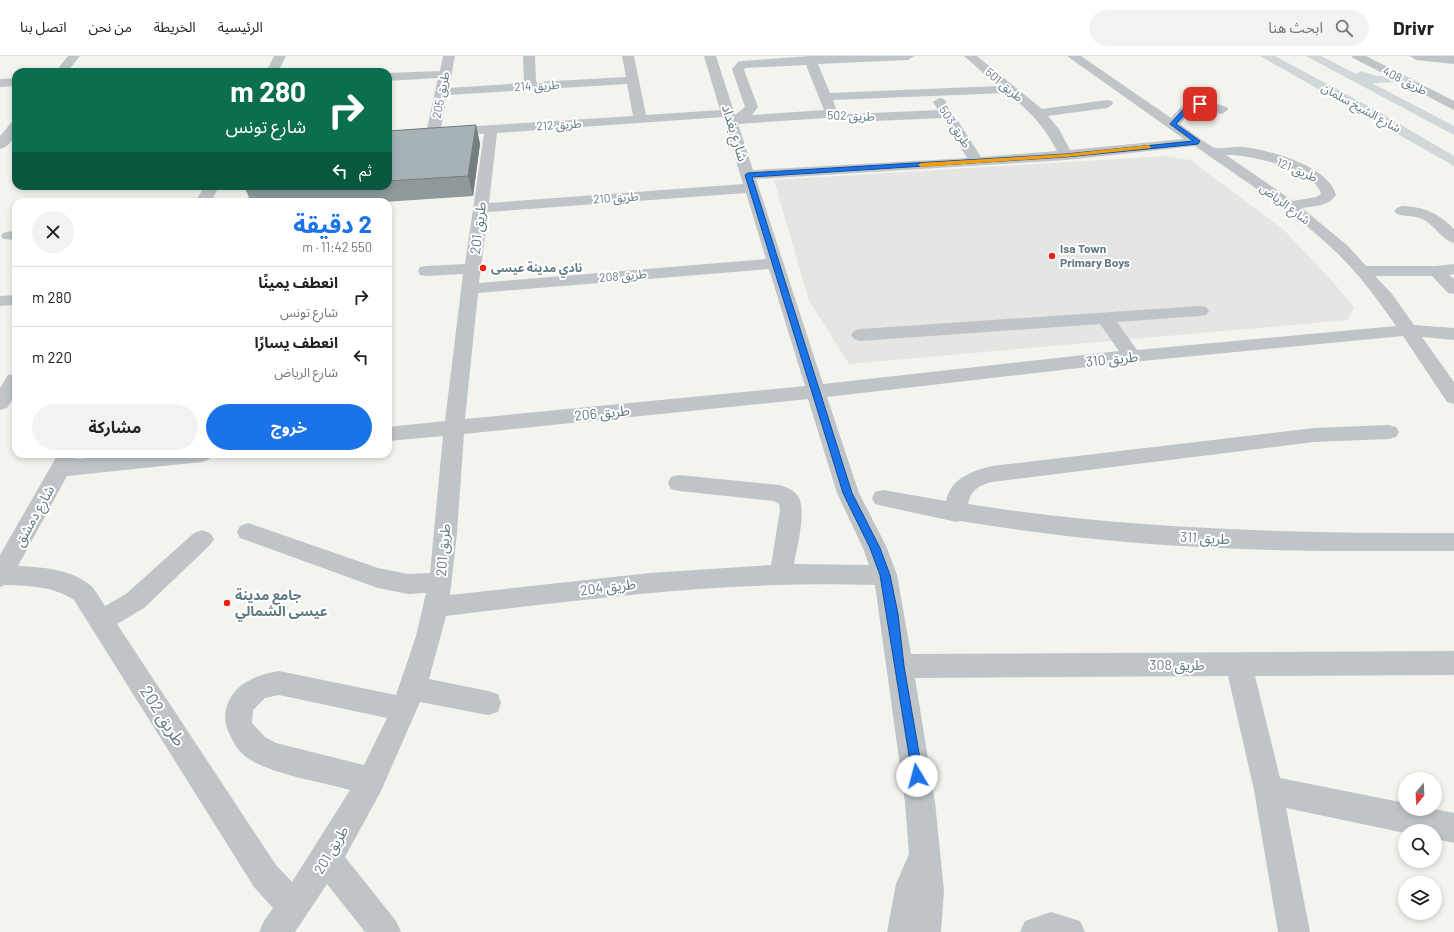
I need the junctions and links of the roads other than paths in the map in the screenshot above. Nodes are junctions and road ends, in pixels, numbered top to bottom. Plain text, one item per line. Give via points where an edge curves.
1 (74, 56) edge
2 (280, 56) edge
3 (449, 56) edge
4 (529, 56) edge
5 (628, 56) edge
6 (710, 56) edge
7 (908, 56) edge
8 (970, 56) edge
9 (1073, 56) edge
10 (1266, 56) edge
11 (1312, 56) edge
12 (1383, 56) edge
13 (1416, 56) edge
14 (876, 57) edge
15 (1359, 57) edge
16 (803, 59) edge
17 (1454, 60) edge
18 (1327, 64) junction
19 (64, 68) edge
20 (274, 68) edge
21 (445, 74) junction
22 (392, 78) edge
23 (1401, 78) junction
24 (632, 80) junction
25 (12, 82) edge
26 (0, 84) edge
27 (530, 86) junction
28 (1009, 89) junction
29 (442, 92) junction
30 (940, 103) junction
31 (1107, 104) dead end
32 (829, 106) junction
33 (1454, 106) edge
34 (1222, 110) dead end
35 (1039, 113) junction
36 (732, 118) junction
37 (640, 119) junction
38 (1173, 124) junction
39 (12, 126) edge
40 (0, 128) edge
41 (491, 129) junction
42 (12, 131) edge
43 (462, 131) edge
44 (1454, 131) edge
45 (448, 132) edge
46 (433, 133) junction
47 (418, 134) edge
48 (1198, 142) junction
49 (0, 145) edge
50 (1214, 152) junction
51 (1066, 156) junction
52 (978, 162) junction
53 (1454, 162) edge
54 (750, 182) junction
55 (1290, 206) junction
56 (480, 208) junction
57 (1402, 211) dead end
58 (1454, 238) edge
59 (776, 263) junction
60 (1454, 269) edge
61 (1362, 270) junction
62 (426, 271) dead end
63 (1436, 271) junction
64 (471, 278) junction
65 (1454, 290) edge
66 (12, 300) edge
67 (0, 301) edge
68 (1200, 311) dead end
69 (1105, 318) junction
70 (1409, 330) junction
71 (1454, 334) edge
72 (860, 335) dead end
73 (1132, 356) junction
74 (10, 381) edge
75 (816, 391) junction
76 (1454, 397) edge
77 (0, 403) edge
78 (454, 427) junction
79 (1389, 432) dead end
80 (392, 434) edge
81 (133, 458) edge
82 (64, 462) edge
83 (679, 483) dead end
84 (883, 498) dead end
85 (957, 513) junction
86 (248, 532) dead end
87 (202, 539) dead end
88 (1454, 542) edge
89 (781, 574) junction
90 (885, 575) junction
91 (1, 576) edge
92 (440, 583) junction
93 (436, 608) junction
94 (101, 620) junction
95 (1454, 663) edge
96 (1239, 665) junction
97 (899, 666) junction
98 (408, 699) junction
99 (488, 703) dead end
100 (370, 781) junction
101 (1268, 790) junction
102 (1454, 828) edge
103 (924, 857) junction
104 (327, 859) junction
105 (294, 907) junction
106 (275, 932) edge
107 (385, 932) edge
108 (903, 932) edge
109 (925, 932) edge
110 (1036, 932) edge
111 (1069, 932) edge
112 (1294, 932) edge

1 - 19 street
2 - 20 street
3 - 21 street, طريق 205
4 - 27 street
5 - 24 street
6 - 36 street, شارع بغداد
7 - 14 street
8 - 28 street, طريق 501
9 - 38 street, شارع الرياض
10 - 53 main road, شارع الشيخ سلمان via 1361,107
11 - 18 main road, شارع الشيخ سلمان
12 - 15 street
13 - 17 street
14 - 16 street
15 - 23 street, طريق 408
16 - 32 street
16 - 36 street via 739,66 752,107 747,113
18 - 23 main road via 1373,79
18 - 44 main road, شارع الشيخ سلمان
21 - 22 street
21 - 29 street, طريق 205
23 - 33 street, طريق 408
24 - 27 street, طريق 214
24 - 37 street
25 - 26 street
27 - 29 street, طريق 214
28 - 30 street, طريق 502
28 - 35 street, طريق 501
29 - 46 street, طريق 205
30 - 32 street, طريق 502
30 - 32 street, طريق 502 via 851,118
30 - 52 street, طريق 503
31 - 35 street
32 - 36 street, طريق 502
34 - 38 street via 1192,104
35 - 51 street, طريق 501 via 1052,129
36 - 37 street, طريق 212
36 - 54 street, شارع بغداد
37 - 41 street, طريق 212
38 - 48 street, شارع الرياض
39 - 40 street
41 - 43 street, طريق 212
41 - 56 street, طريق 201
42 - 49 street
45 - 46 street
46 - 47 street
48 - 50 street, شارع الرياض
48 - 51 street, طريق 210
50 - 55 street, شارع الرياض
50 - 55 street, طريق 121 via 1239,151 1266,157 1313,174 1322,180 1330,192 1324,200
51 - 52 street, طريق 210
52 - 54 street, طريق 210
54 - 56 street, طريق 210
54 - 59 street, شارع بغداد
55 - 61 street, شارع الرياض
56 - 64 street, طريق 201
57 - 58 street via 1419,211 1427,214
59 - 64 street, طريق 208
59 - 75 street, شارع بغداد
60 - 63 street
61 - 63 street
61 - 70 street, شارع الرياض
62 - 64 street, طريق 208
63 - 65 street
64 - 78 street, طريق 201
66 - 67 street
68 - 69 street
69 - 72 street
69 - 73 street
70 - 71 street, طريق 310
70 - 73 street, طريق 310
70 - 76 street, شارع الرياض
73 - 75 street, طريق 310
74 - 77 street
75 - 78 street, طريق 206
75 - 90 street, شارع بغداد via 848,493
78 - 80 street, طريق 206
78 - 92 street, طريق 201
79 - 85 street via 1314,435 992,474 973,479 960,490 956,504
81 - 82 street
82 - 91 street, شارع دمشق
83 - 89 street via 779,494 789,500 791,510
84 - 85 street, طريق 311
85 - 88 street, طريق 311 via 1164,536 1254,540
86 - 92 street via 378,578 408,584
87 - 94 street via 135,601
89 - 90 street, طريق 204
89 - 93 street, طريق 204 via 647,583
90 - 97 street, شارع بغداد
91 - 94 street, طريق 202 via 67,583 83,593
92 - 93 street, طريق 201
93 - 98 street, طريق 201
94 - 105 street, طريق 202 via 265,876
95 - 96 street, طريق 308
96 - 97 street, طريق 308
96 - 101 street
97 - 103 street, شارع بغداد via 916,769
98 - 99 street
98 - 100 street, طريق 201
98 - 100 street via 279,683 254,689 238,710 244,733 251,744 263,752
100 - 104 street, طريق 201
101 - 102 street
101 - 112 street
103 - 108 street, شارع بغداد via 912,884
103 - 109 street, شارع بغداد via 928,891
104 - 105 street, طريق 201
104 - 107 street
105 - 106 street, طريق 201
110 - 111 street via 1051,928

